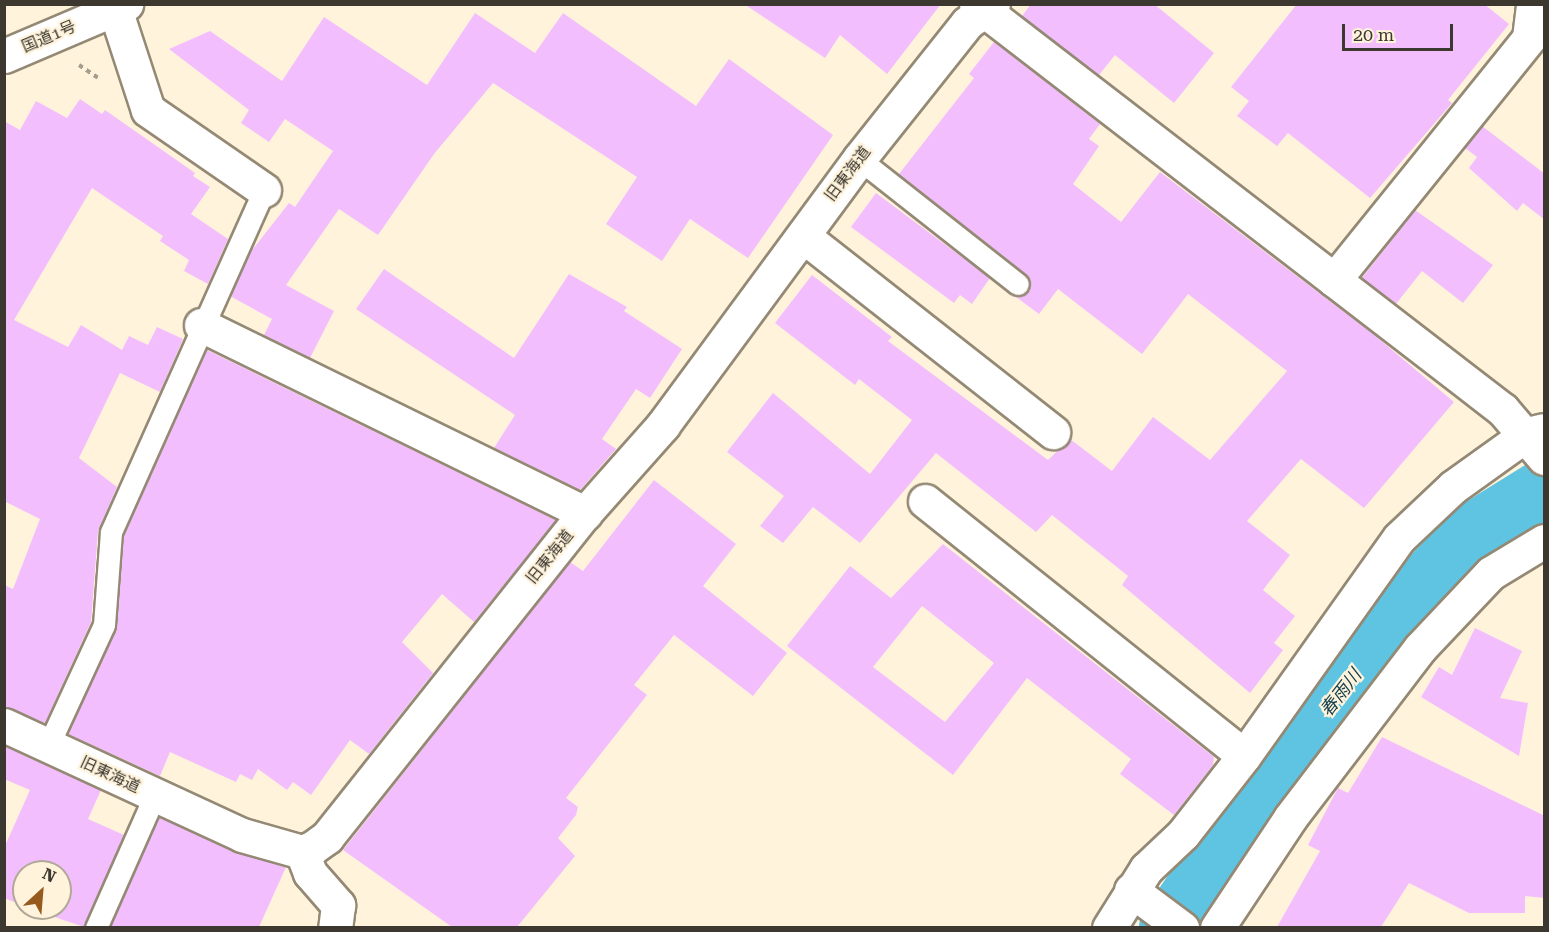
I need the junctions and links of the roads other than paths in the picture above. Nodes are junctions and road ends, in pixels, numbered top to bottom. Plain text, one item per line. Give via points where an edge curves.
1 (1533, 4) edge
2 (120, 7) edge
3 (985, 7) edge
4 (4, 56) edge
5 (859, 159) junction
6 (264, 190) joint
7 (803, 236) junction
8 (1334, 280) junction
9 (1018, 284) dead end
10 (201, 325) junction
11 (1053, 432) dead end
12 (1540, 444) edge
13 (925, 501) dead end
14 (585, 513) junction
15 (1545, 541) edge
16 (4, 725) edge
17 (48, 746) junction
18 (1244, 756) junction
19 (155, 795) junction
20 (303, 852) junction
21 (1138, 895) junction
22 (96, 927) edge
23 (335, 927) edge
24 (1109, 927) edge
25 (1182, 927) edge
26 (1217, 927) edge

1 - 8 main road via 1529,38
2 - 4 main road, 国道1号
2 - 6 main road via 148,110
3 - 5 main road, 旧東海道 via 967,22
3 - 8 main road
5 - 7 main road, 旧東海道
5 - 9 lane
6 - 10 lane
7 - 11 main road
7 - 14 main road, 旧東海道 via 663,425
8 - 12 main road
10 - 14 main road
10 - 17 lane via 111,532 104,625
12 - 18 main road via 1453,487 1398,538
13 - 18 main road
14 - 20 main road, 旧東海道 via 327,837
15 - 26 main road via 1491,573 1420,648 1290,818
16 - 17 main road, 旧東海道
17 - 19 main road, 旧東海道
18 - 21 main road
19 - 20 main road, 旧東海道 via 242,835
19 - 22 lane
20 - 23 main road via 310,873 338,905
21 - 24 main road
21 - 25 main road

